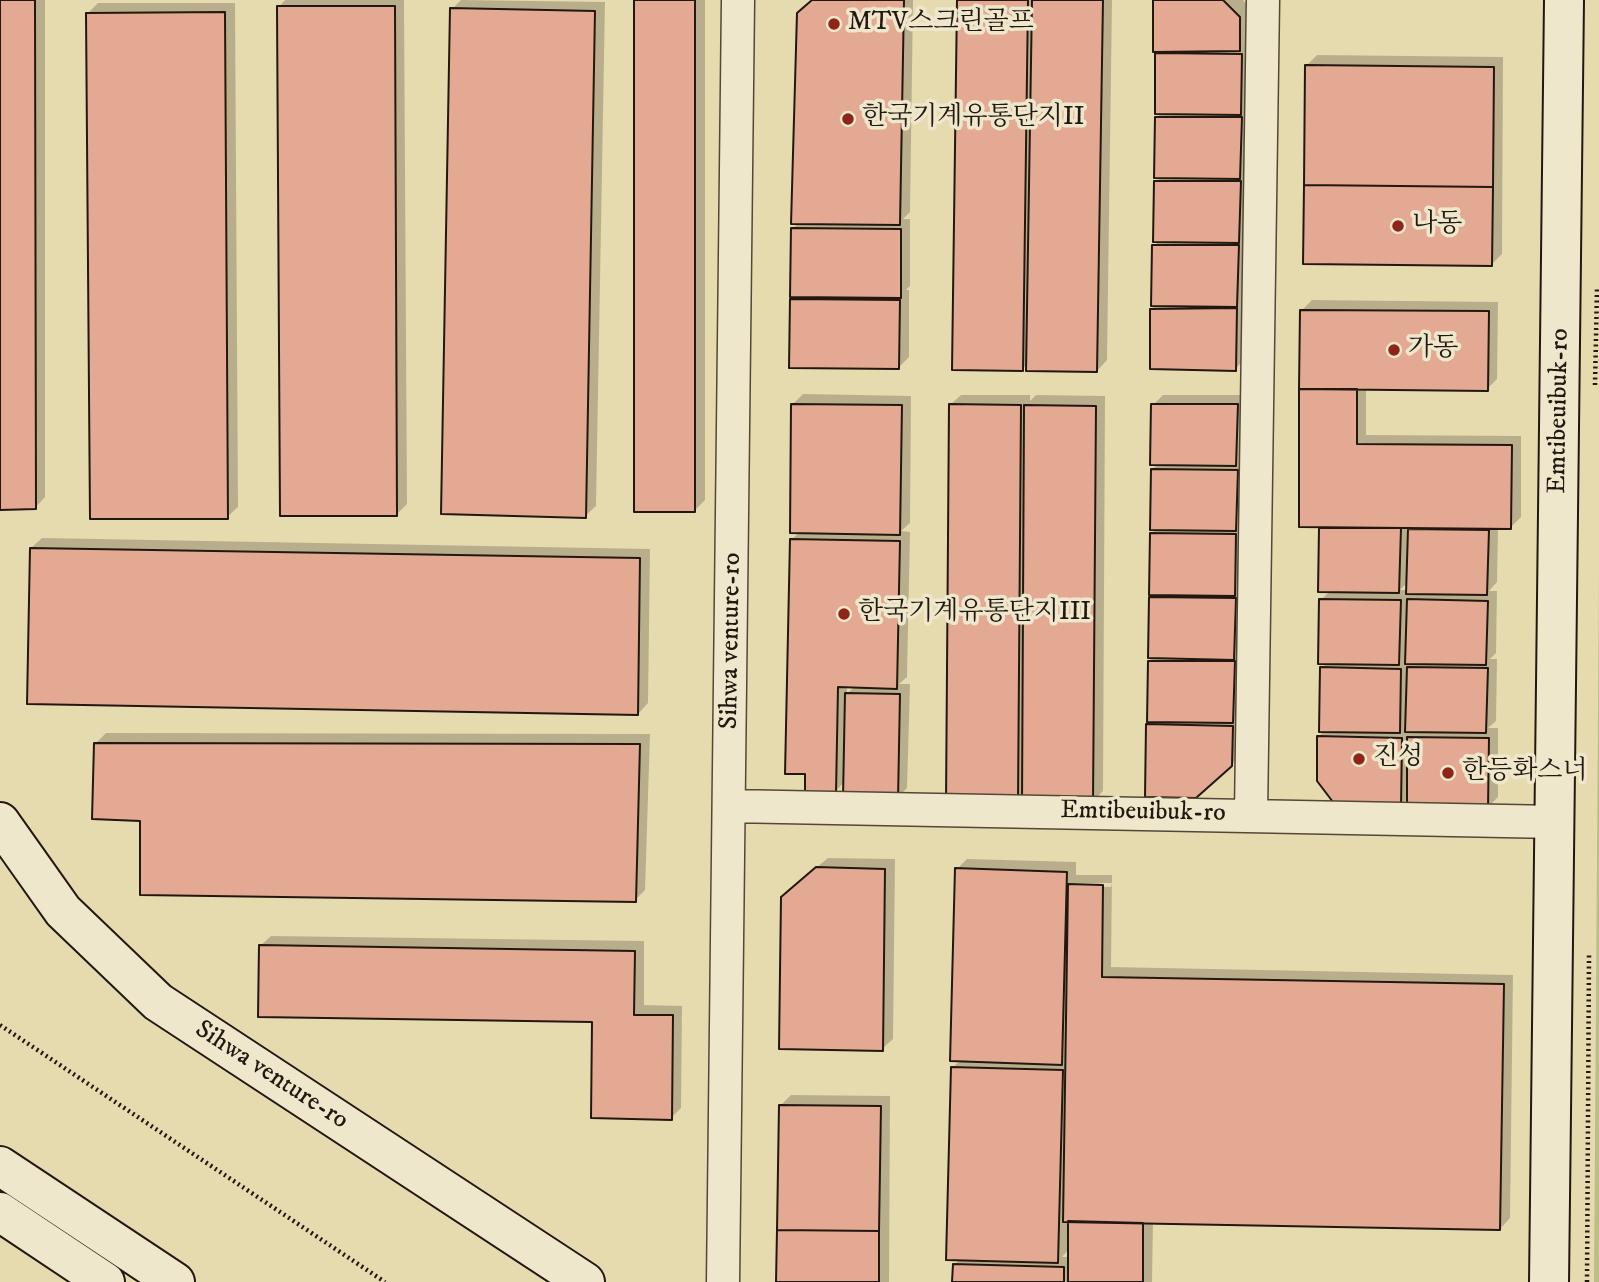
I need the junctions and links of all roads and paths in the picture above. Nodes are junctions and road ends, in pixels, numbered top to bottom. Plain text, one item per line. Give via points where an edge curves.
1 (738, 0) edge
2 (1263, 0) edge
3 (1564, 0) edge
4 (730, 806) junction
5 (1251, 814) junction
6 (0, 822) edge
7 (1556, 822) junction
8 (0, 1025) edge
9 (0, 1166) edge
10 (0, 1212) edge
11 (106, 1282) edge
12 (176, 1282) edge
13 (385, 1282) edge
14 (585, 1282) edge
15 (723, 1282) edge
16 (1549, 1282) edge

1 - 4 street, Sihwa venture-ro
2 - 5 street
3 - 7 street, Emtibeuibuk-ro
4 - 5 street, Emtibeuibuk-ro
4 - 15 street, Sihwa venture-ro
5 - 7 street, Emtibeuibuk-ro
6 - 14 street, Sihwa venture-ro via 63,911 158,1002
7 - 16 street, Emtibeuibuk-ro
8 - 13 path
9 - 12 street
10 - 11 street

